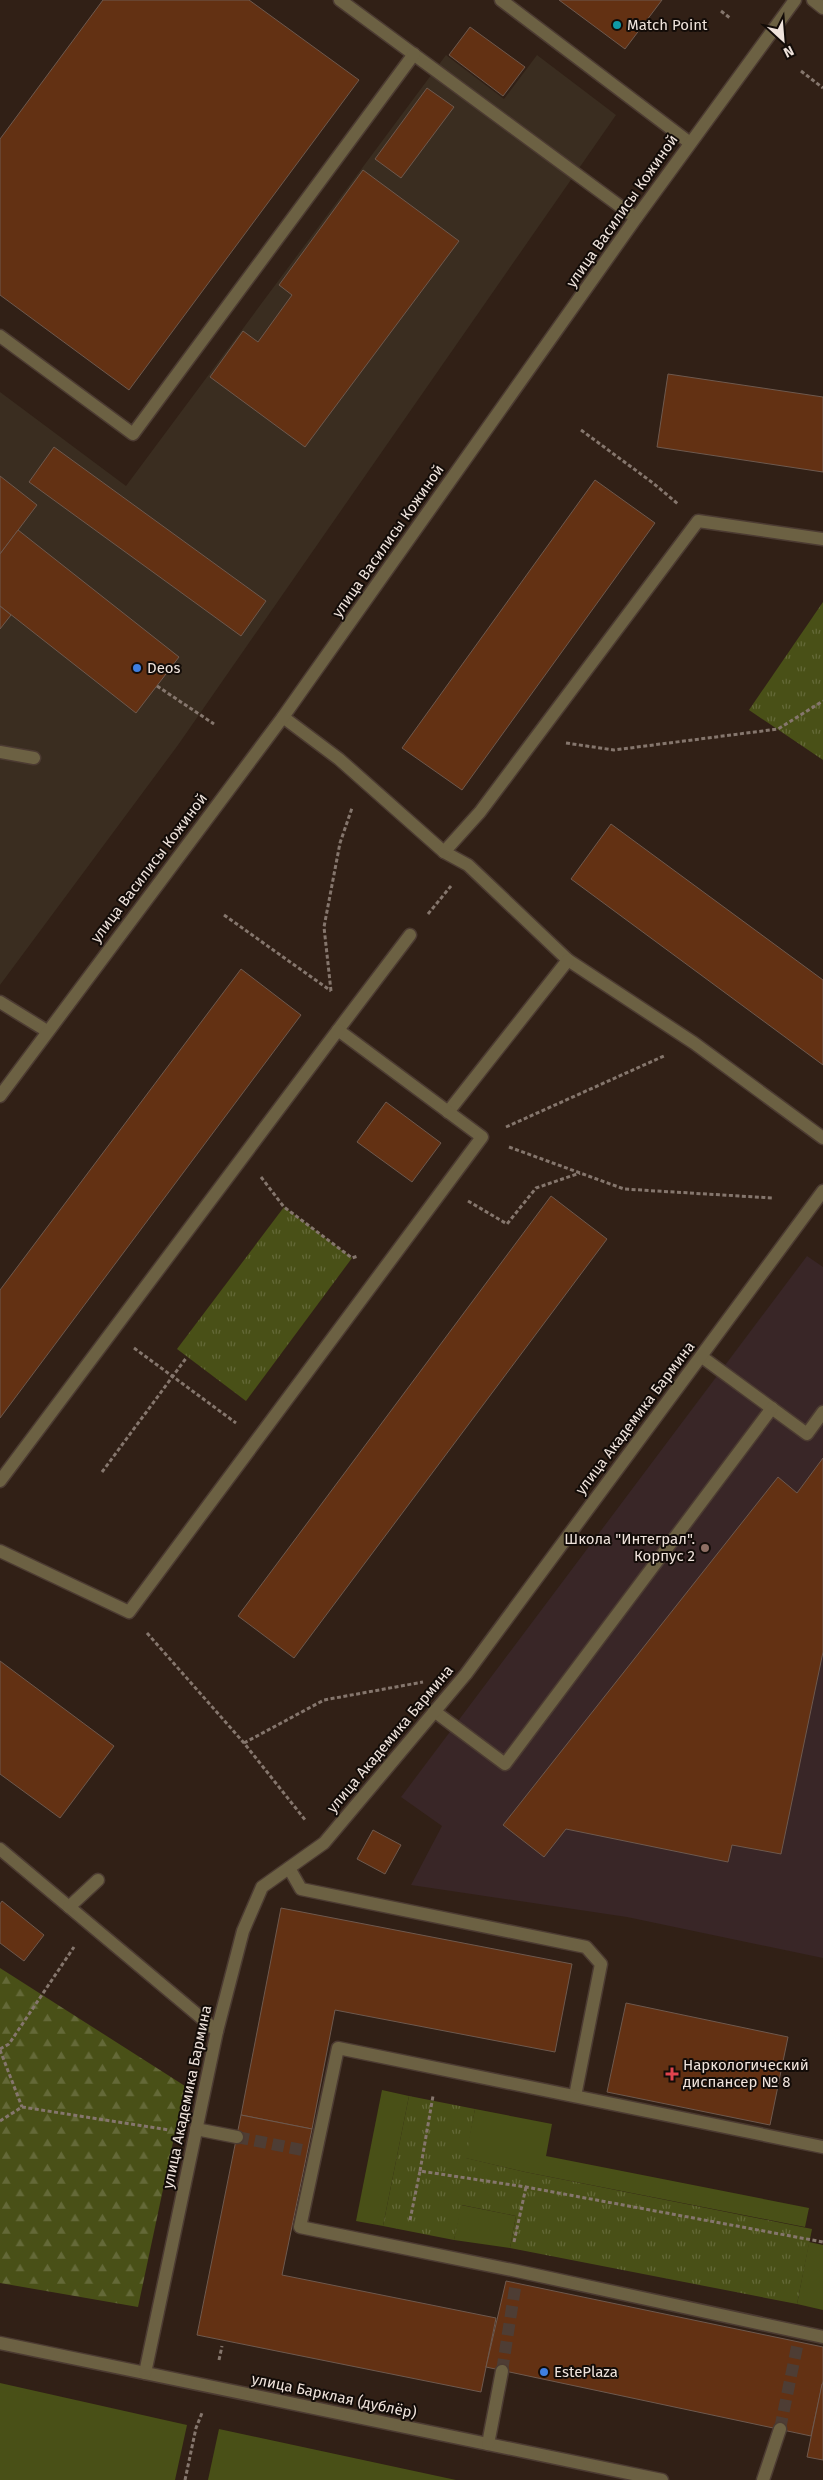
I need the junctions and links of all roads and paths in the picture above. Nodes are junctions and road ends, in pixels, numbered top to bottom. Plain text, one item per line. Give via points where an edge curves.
1 (340, 0) edge
2 (501, 0) edge
3 (795, 0) edge
4 (813, 0) edge
5 (823, 8) edge
6 (721, 11) dead end
7 (730, 18) dead end
8 (414, 54) junction
9 (801, 71) dead end
10 (823, 88) edge
11 (690, 144) junction
12 (636, 218) junction
13 (0, 336) edge
14 (580, 430) dead end
15 (698, 521) junction
16 (823, 539) edge
17 (158, 686) dead end
18 (823, 701) edge
19 (282, 718) junction
20 (214, 724) dead end
21 (536, 738) junction
22 (0, 752) edge
23 (34, 758) dead end
24 (362, 780) junction
25 (444, 852) junction
26 (468, 865) junction
27 (224, 916) dead end
28 (410, 936) joint
29 (568, 960) junction
30 (331, 991) junction
31 (0, 1002) edge
32 (355, 1007) junction
33 (338, 1030) junction
34 (47, 1032) junction
35 (694, 1043) junction
36 (0, 1096) edge
37 (448, 1112) junction
38 (482, 1137) junction
39 (823, 1138) edge
40 (245, 1154) junction
41 (581, 1173) junction
42 (444, 1188) junction
43 (823, 1191) edge
44 (772, 1198) dead end
45 (404, 1243) junction
46 (112, 1331) junction
47 (188, 1357) dead end
48 (702, 1357) junction
49 (173, 1377) junction
50 (772, 1408) junction
51 (823, 1412) edge
52 (257, 1439) junction
53 (102, 1472) dead end
54 (0, 1481) edge
55 (0, 1551) edge
56 (129, 1612) junction
57 (466, 1674) junction
58 (434, 1711) junction
59 (244, 1743) junction
60 (324, 1843) junction
61 (0, 1848) edge
62 (289, 1868) junction
63 (98, 1880) dead end
64 (69, 1907) junction
65 (89, 1923) junction
66 (217, 2030) junction
67 (0, 2049) edge
68 (438, 2068) junction
69 (575, 2096) junction
70 (22, 2107) junction
71 (0, 2121) edge
72 (196, 2132) junction
73 (237, 2138) tunnel mouth
74 (823, 2148) edge
75 (420, 2171) junction
76 (526, 2187) junction
77 (823, 2242) edge
78 (404, 2247) junction
79 (514, 2274) junction
80 (823, 2337) edge
81 (0, 2343) edge
82 (502, 2371) tunnel mouth
83 (145, 2373) junction
84 (196, 2428) dead end
85 (780, 2429) tunnel mouth
86 (488, 2444) junction
87 (185, 2480) edge
88 (662, 2480) edge
89 (763, 2480) edge

1 - 8 street
2 - 11 street
3 - 11 street, улица Василисы Кожиной
4 - 5 street
6 - 7 path
8 - 12 street
8 - 13 street via 133,434
9 - 10 path
11 - 12 street, улица Василисы Кожиной
12 - 19 street, улица Василисы Кожиной
14 - 15 path via 653,483
15 - 16 street
15 - 21 street
17 - 20 path
18 - 21 path via 778,729 749,733 614,750
19 - 24 street via 339,759
19 - 34 street, улица Василисы Кожиной
21 - 25 street via 480,812
22 - 23 street
24 - 25 street
24 - 30 path via 340,843 324,927
25 - 26 street
26 - 28 path
26 - 29 street
27 - 30 path
28 - 32 street
29 - 35 street
29 - 37 street
30 - 32 path
31 - 34 street
32 - 33 street
33 - 37 street
33 - 40 street
34 - 36 street, улица Василисы Кожиной
35 - 38 path
35 - 39 street
37 - 38 street
38 - 41 path
38 - 42 street
40 - 45 path via 284,1207 352,1258
40 - 46 street
41 - 42 path via 536,1188 507,1224
41 - 44 path via 624,1189
42 - 45 street
43 - 48 street, улица Академика Бармина
45 - 52 street
46 - 49 path
46 - 54 street
47 - 49 path
48 - 50 street
48 - 57 street, улица Академика Бармина
49 - 52 path
49 - 53 path
50 - 51 street via 807,1434
50 - 58 street via 505,1764
52 - 56 street
55 - 56 street
56 - 59 path
57 - 58 street, улица Академика Бармина
57 - 59 path via 324,1700
58 - 60 street, улица Академика Бармина
59 - 60 path
60 - 62 street, улица Академика Бармина
61 - 64 street
62 - 66 street, улица Академика Бармина via 262,1887 243,1931
62 - 69 street via 301,1889 586,1947 601,1964
63 - 64 street
64 - 65 street
65 - 66 street
65 - 67 path via 9,2044
66 - 72 street, улица Академика Бармина
67 - 70 path
68 - 69 street
68 - 75 path
68 - 78 street via 338,2048 311,2154 300,2227
69 - 74 street
70 - 71 path
70 - 72 path
72 - 73 street
72 - 83 street, улица Академика Бармина
75 - 76 path
75 - 78 path
76 - 77 path
76 - 79 path
78 - 79 street
79 - 80 street via 799,2337
81 - 83 street, улица Барклая (дублёр)
82 - 86 street
83 - 86 street, улица Барклая (дублёр)
84 - 87 path
85 - 89 street
86 - 88 street, улица Барклая (дублёр)

